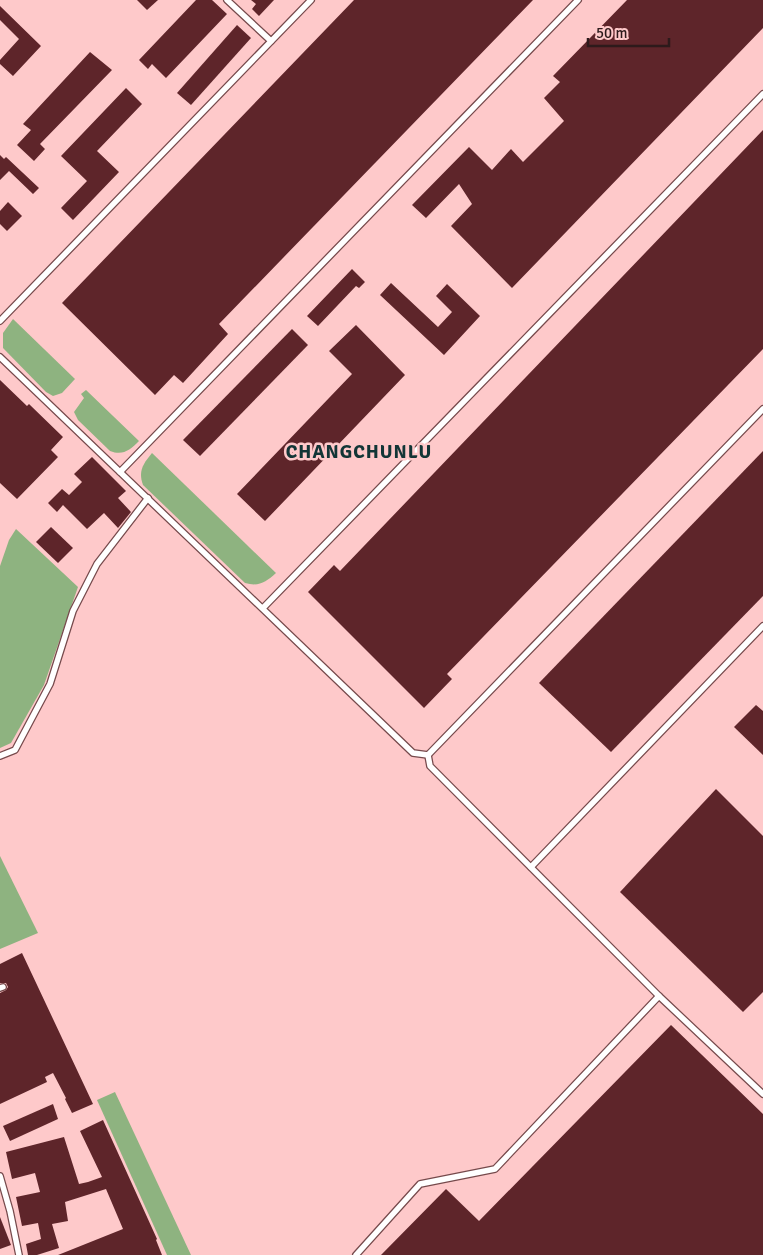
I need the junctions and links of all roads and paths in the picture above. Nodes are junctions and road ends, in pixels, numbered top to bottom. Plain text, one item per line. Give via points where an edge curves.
1 (227, 0) edge
2 (311, 0) edge
3 (578, 0) edge
4 (271, 41) junction
5 (763, 94) edge
6 (0, 321) edge
7 (0, 357) edge
8 (763, 409) edge
9 (120, 472) junction
10 (148, 498) junction
11 (263, 608) junction
12 (763, 626) edge
13 (428, 754) junction
14 (0, 756) edge
15 (531, 867) junction
16 (659, 996) junction
17 (763, 1094) edge
18 (0, 1176) edge
19 (19, 1255) edge
20 (356, 1255) edge

1 - 4 lane
2 - 4 lane
3 - 9 lane
4 - 6 lane
5 - 11 lane
7 - 9 lane
8 - 13 lane
9 - 10 lane
10 - 11 lane
10 - 14 lane via 97,564 73,612 50,684 15,750
11 - 13 lane via 413,753
12 - 15 lane
13 - 15 lane via 430,766
15 - 16 lane
16 - 17 lane
16 - 20 lane via 495,1169 420,1184
18 - 19 lane

